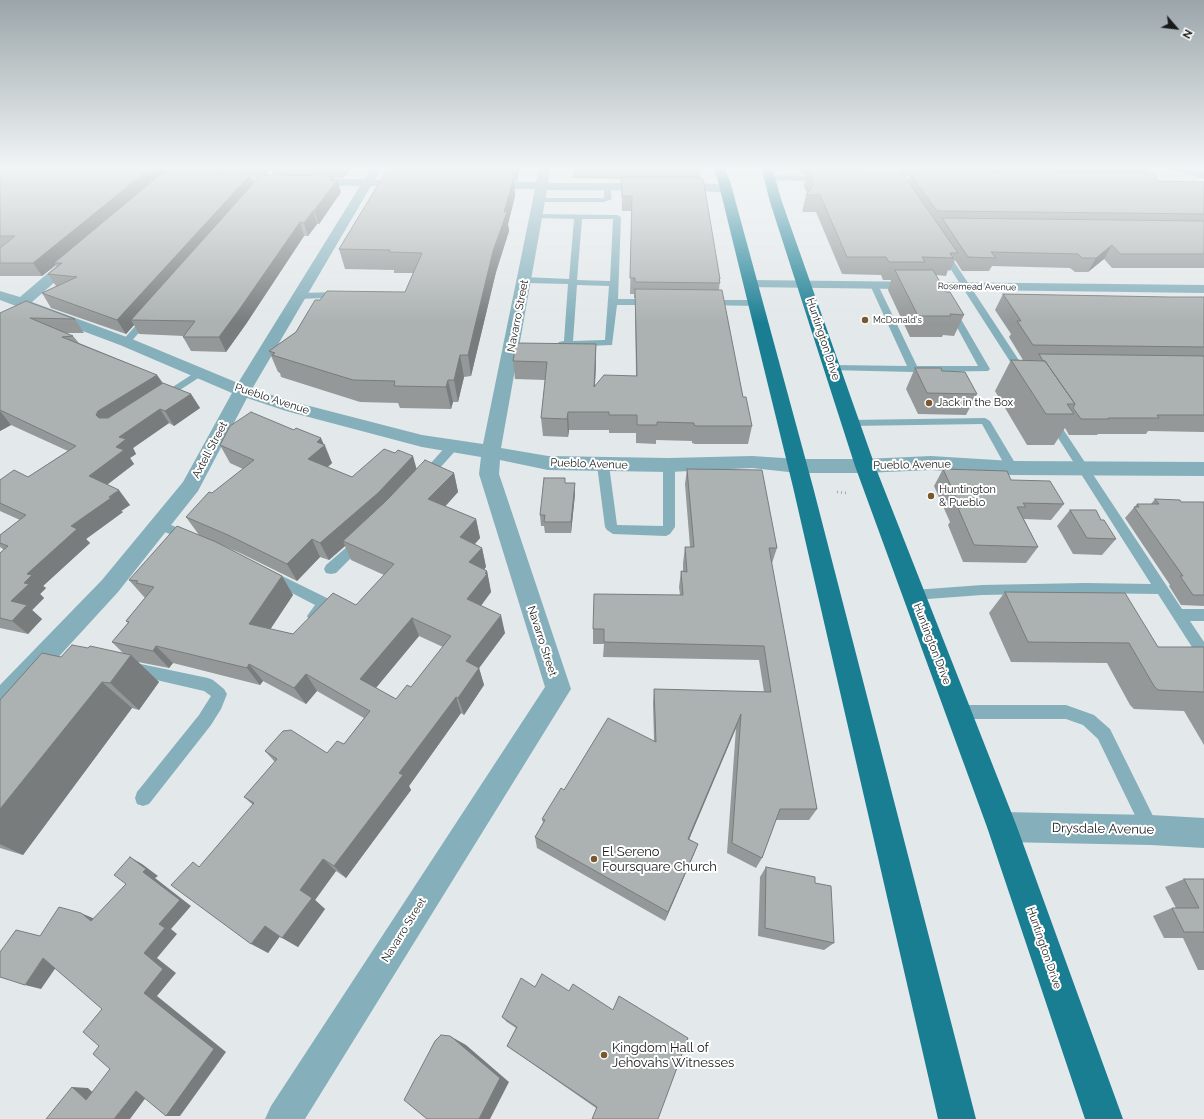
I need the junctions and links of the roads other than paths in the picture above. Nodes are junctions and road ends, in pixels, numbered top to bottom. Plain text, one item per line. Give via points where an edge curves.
1 (345, 219) edge
2 (536, 219) edge
3 (578, 219) edge
4 (617, 219) edge
5 (734, 219) edge
6 (782, 219) edge
7 (937, 242) edge
8 (81, 252) edge
9 (525, 280) junction
10 (573, 283) junction
11 (614, 284) junction
12 (751, 284) junction
13 (805, 285) junction
14 (874, 285) junction
15 (966, 287) junction
16 (1204, 289) edge
17 (943, 294) junction
18 (0, 295) edge
19 (352, 295) edge
20 (299, 296) junction
21 (613, 302) junction
22 (661, 302) edge
23 (22, 303) junction
24 (700, 303) edge
25 (756, 303) junction
26 (152, 313) edge
27 (126, 342) junction
28 (554, 344) edge
29 (568, 344) junction
30 (1018, 366) junction
31 (1033, 366) edge
32 (832, 368) junction
33 (914, 369) junction
34 (199, 373) junction
35 (1030, 385) edge
36 (242, 391) junction
37 (156, 401) edge
38 (1046, 410) edge
39 (850, 423) junction
40 (453, 446) junction
41 (491, 452) junction
42 (603, 465) junction
43 (669, 465) junction
44 (798, 466) junction
45 (865, 466) junction
46 (1012, 468) junction
47 (1082, 468) junction
48 (1204, 469) edge
49 (416, 487) edge
50 (159, 525) junction
51 (366, 536) edge
52 (200, 542) edge
53 (331, 569) dead end
54 (262, 571) edge
55 (1162, 589) junction
56 (914, 595) junction
57 (1180, 615) junction
58 (1204, 615) edge
59 (308, 623) edge
60 (1204, 654) edge
61 (118, 665) edge
62 (0, 703) edge
63 (958, 712) junction
64 (144, 798) dead end
65 (1002, 828) junction
66 (1151, 830) junction
67 (1204, 833) edge
68 (284, 1119) edge
69 (957, 1119) edge
70 (1104, 1119) edge

1 - 20 street, Axtell Street
2 - 9 street, Navarro Street
3 - 10 lane
4 - 11 lane
5 - 12 main road
6 - 13 main road, Huntington Drive
7 - 15 lane
8 - 23 street
9 - 10 lane
9 - 41 street, Navarro Street via 516,345
10 - 11 lane
10 - 29 lane
11 - 21 lane
12 - 13 street, Rosemead Avenue
12 - 25 main road
13 - 14 street, Rosemead Avenue
13 - 32 main road, Huntington Drive
14 - 17 street, Rosemead Avenue
14 - 33 lane
15 - 16 street, Rosemead Avenue
15 - 17 street, Rosemead Avenue
15 - 30 lane
17 - 33 lane via 985,369
18 - 23 street, Pueblo Avenue
19 - 20 lane
20 - 36 street, Axtell Street
21 - 22 lane
21 - 29 lane via 609,343
23 - 27 street, Pueblo Avenue
24 - 25 lane
25 - 44 main road
26 - 27 lane
27 - 34 street, Pueblo Avenue
28 - 29 lane
30 - 31 lane
30 - 35 lane
32 - 33 lane
32 - 39 main road, Huntington Drive
34 - 36 street, Pueblo Avenue
34 - 37 lane
36 - 40 street, Pueblo Avenue via 292,407 422,441
36 - 50 street, Axtell Street via 191,486
38 - 47 lane
39 - 45 main road, Huntington Drive
39 - 46 lane via 986,422
40 - 41 street, Pueblo Avenue
40 - 49 lane
41 - 42 street, Pueblo Avenue via 548,463
41 - 68 street, Navarro Street via 489,474 558,689
42 - 43 street, Pueblo Avenue
42 - 43 lane via 611,527 666,531 669,527
43 - 44 street, Pueblo Avenue via 752,462
44 - 45 street, Pueblo Avenue
44 - 69 main road
45 - 46 street, Pueblo Avenue via 921,463
45 - 56 main road, Huntington Drive
46 - 47 street, Pueblo Avenue
47 - 48 street, Pueblo Avenue
47 - 55 lane
50 - 52 lane
50 - 62 street, Axtell Street via 57,652
51 - 53 lane
54 - 59 lane via 324,603
55 - 56 lane via 982,590
55 - 57 lane
56 - 63 main road, Huntington Drive
57 - 58 lane
57 - 60 lane
61 - 64 lane via 208,685 219,694 216,704 205,720
63 - 65 main road, Huntington Drive
63 - 66 lane via 1066,712 1088,720 1104,734
65 - 66 street, Drysdale Avenue
65 - 70 main road, Huntington Drive
66 - 67 street, Drysdale Avenue

